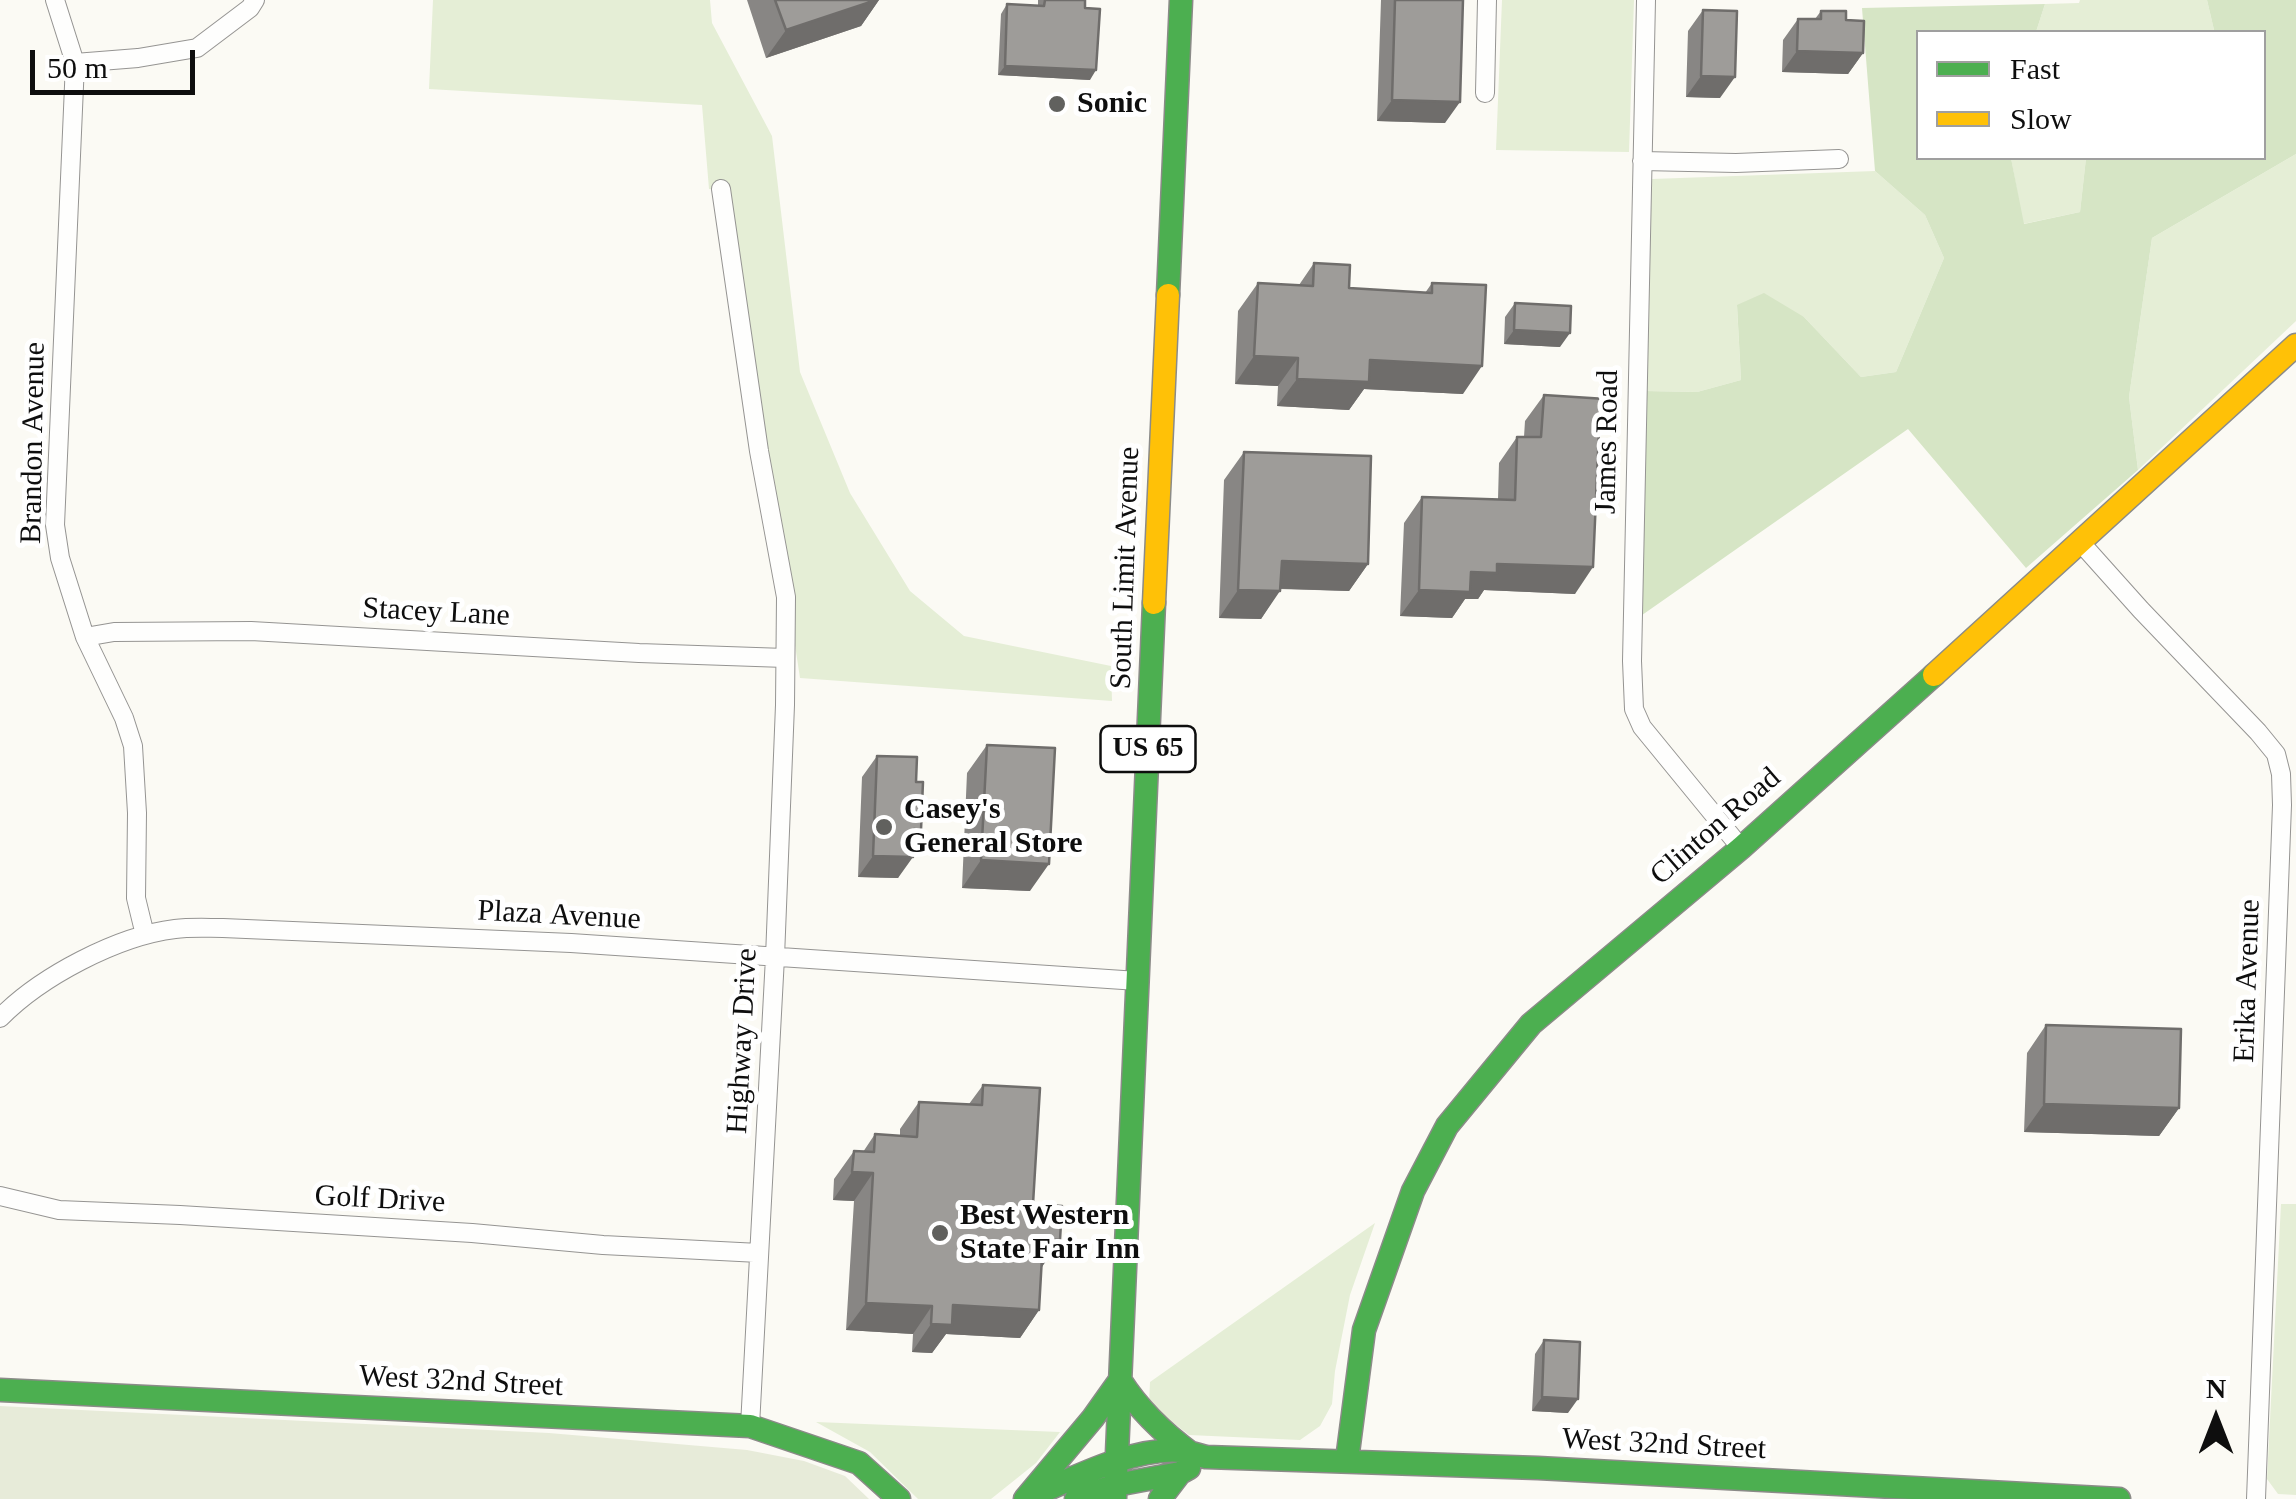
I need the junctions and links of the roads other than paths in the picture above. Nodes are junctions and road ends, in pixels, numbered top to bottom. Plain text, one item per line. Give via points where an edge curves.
1 (55, 0) edge
2 (255, 0) edge
3 (1181, 0) edge
4 (1487, 0) edge
5 (1646, 0) edge
6 (76, 63) junction
7 (1486, 93) dead end
8 (1839, 160) dead end
9 (1642, 161) junction
10 (721, 188) dead end
11 (2296, 345) edge
12 (2081, 543) junction
13 (84, 637) junction
14 (785, 658) junction
15 (1741, 848) junction
16 (145, 935) junction
17 (775, 957) junction
18 (1138, 981) junction
19 (0, 1018) edge
20 (0, 1196) edge
21 (759, 1253) junction
22 (1120, 1380) junction
23 (0, 1390) edge
24 (750, 1426) junction
25 (1347, 1460) junction
26 (1193, 1461) junction
27 (1116, 1483) edge
28 (899, 1499) edge
29 (1026, 1499) edge
30 (1076, 1499) edge
31 (1160, 1499) edge
32 (2119, 1499) edge
33 (2256, 1499) edge

1 - 6 street, Brandon Avenue
2 - 6 street via 196,48
3 - 18 main road, South Limit Avenue / US 65
4 - 7 street
5 - 9 street, James Road
6 - 13 street, Brandon Avenue via 55,524
8 - 9 street
9 - 15 street, James Road via 1634,709
10 - 14 street, Highway Drive via 786,598
11 - 12 main road, Clinton Road
12 - 15 main road, Clinton Road
12 - 33 street, Erika Avenue via 2258,732 2276,754 2281,774
13 - 14 street, Stacey Lane via 251,631
13 - 16 street, Brandon Avenue via 132,746 136,898
14 - 17 street, Highway Drive
15 - 25 main road, Clinton Road via 1531,1024 1446,1126 1413,1190 1364,1330
16 - 17 street, Plaza Avenue via 280,930
16 - 19 street, Plaza Avenue via 43,982
17 - 18 street, Plaza Avenue
17 - 21 street, Highway Drive
18 - 22 main road, South Limit Avenue / US 65
20 - 21 street, Golf Drive via 59,1210
21 - 24 street, Highway Drive
22 - 26 main road via 1146,1418
22 - 27 main road, South Limit Avenue / US 65
22 - 29 main road
23 - 24 main road, West 32nd Street
24 - 28 main road, West 32nd Street via 859,1463
25 - 26 main road, West 32nd Street
25 - 32 main road, West 32nd Street
26 - 27 main road, West 32nd Street
26 - 31 main road
27 - 29 main road via 1069,1480
27 - 30 main road

